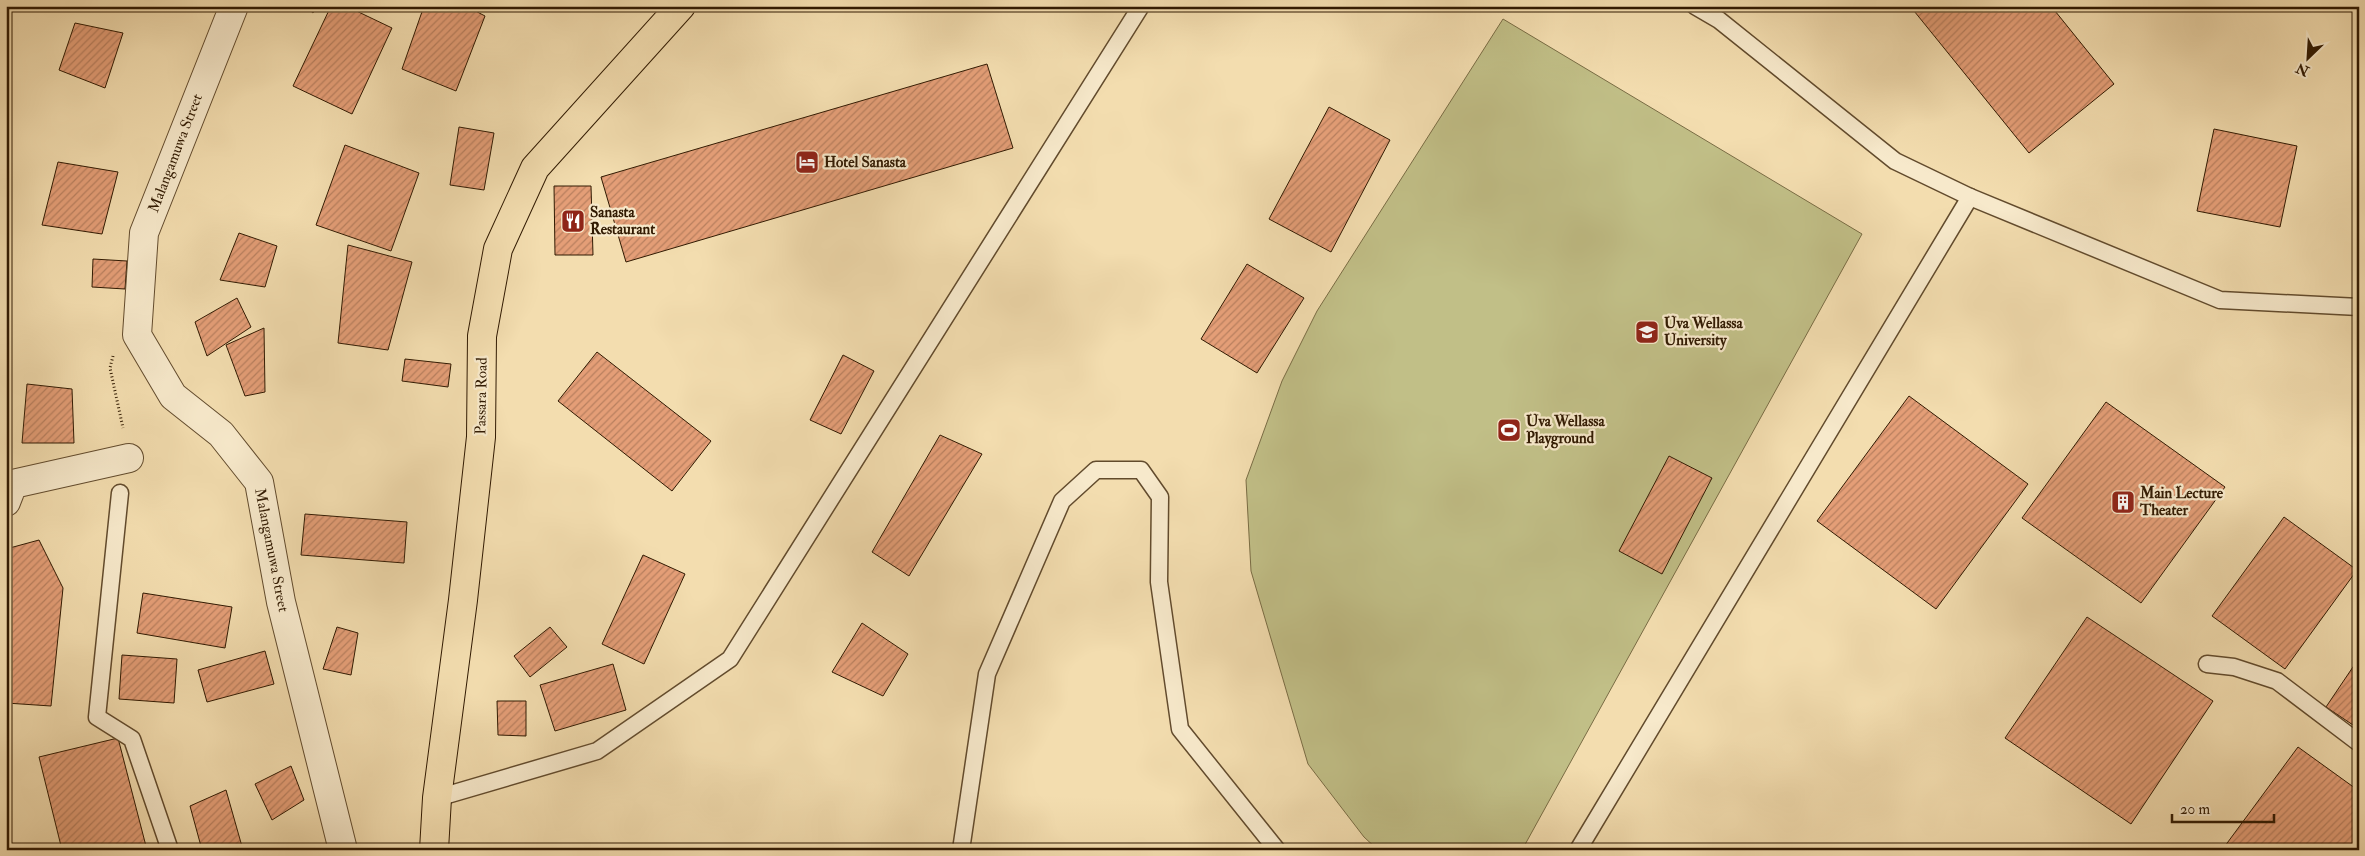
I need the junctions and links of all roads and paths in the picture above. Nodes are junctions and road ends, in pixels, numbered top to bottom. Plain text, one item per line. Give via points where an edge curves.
1 (234, 6) edge
2 (1141, 6) edge
3 (1695, 6) edge
4 (683, 7) edge
5 (1970, 197) junction
6 (2359, 307) edge
7 (137, 335) junction
8 (129, 458) joint
9 (120, 492) dead end
10 (6, 502) edge
11 (2207, 664) dead end
12 (2359, 743) edge
13 (437, 798) junction
14 (170, 850) edge
15 (343, 850) edge
16 (434, 850) edge
17 (961, 850) edge
18 (1277, 850) edge
19 (1578, 850) edge

1 - 7 street, Malangamuwa Street via 144,233
2 - 13 lane via 730,659 597,751
3 - 5 lane via 1719,20 1895,161
4 - 13 highway, Passara Road via 535,168 498,249 482,336 481,437
5 - 6 lane via 2220,300
5 - 19 lane
7 - 8 path via 119,326 110,368
7 - 15 street, Malangamuwa Street via 173,396 221,434 259,482 281,602
8 - 10 street via 13,484
9 - 14 lane via 97,717 132,739
11 - 12 lane via 2234,667 2278,681
13 - 16 highway, Passara Road
17 - 18 lane via 987,674 1062,501 1096,470 1141,470 1160,497 1159,582 1180,728

